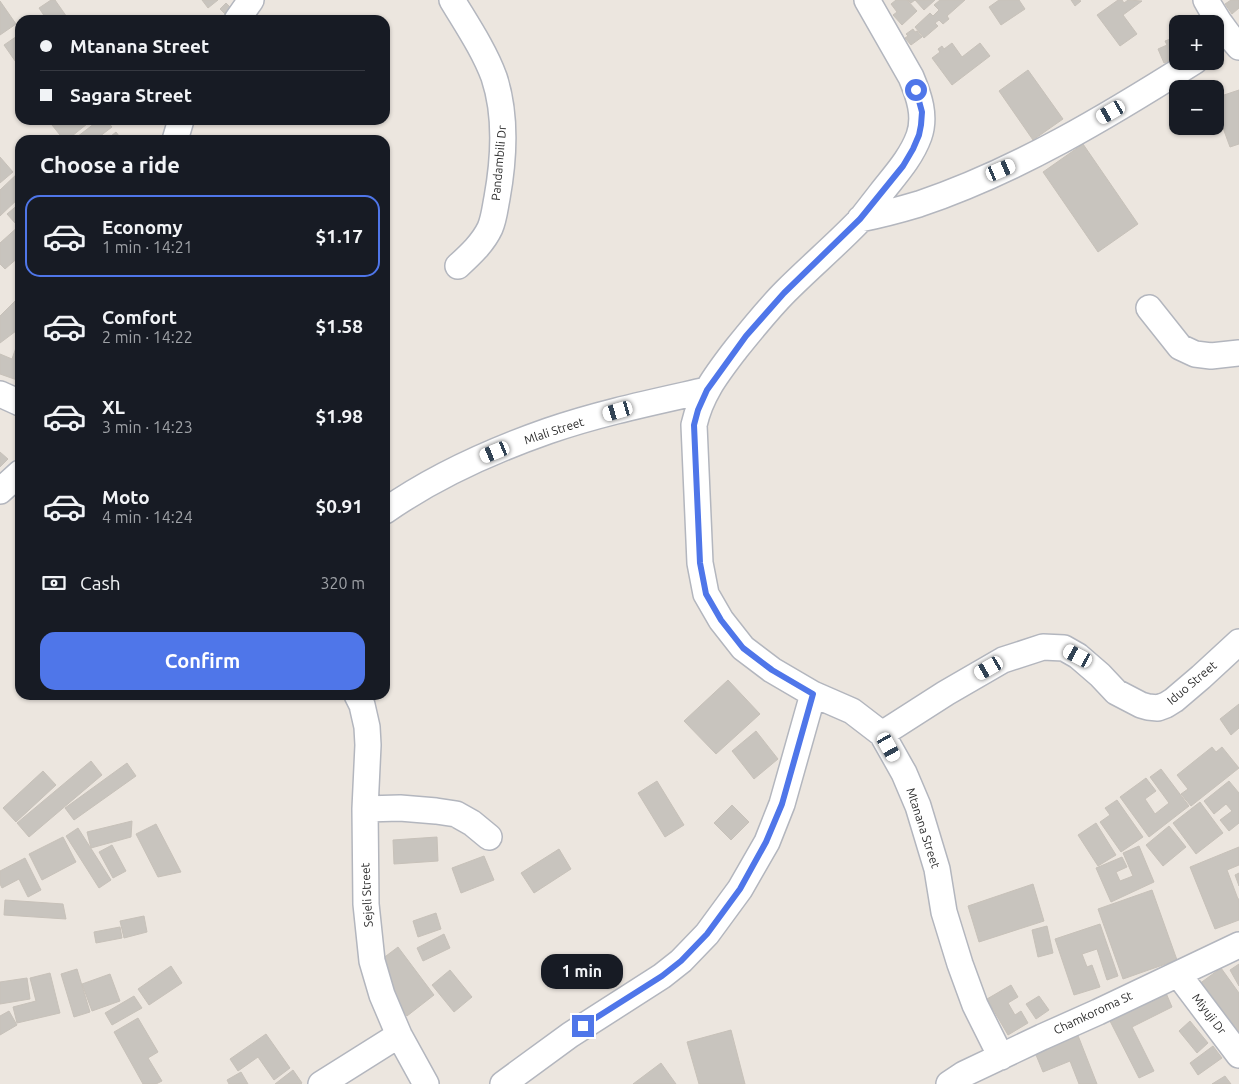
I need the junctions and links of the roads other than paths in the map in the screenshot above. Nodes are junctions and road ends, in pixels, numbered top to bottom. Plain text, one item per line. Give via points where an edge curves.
1 (251, 0) edge
2 (452, 0) edge
3 (866, 0) edge
4 (1206, 0) edge
5 (240, 15) edge
6 (1228, 45) edge
7 (1181, 70) edge
8 (860, 219) junction
9 (458, 266) dead end
10 (1149, 308) dead end
11 (1239, 354) edge
12 (707, 390) junction
13 (0, 394) edge
14 (15, 401) edge
15 (15, 478) edge
16 (0, 491) edge
17 (390, 508) edge
18 (1239, 642) edge
19 (813, 694) junction
20 (360, 700) edge
21 (882, 734) junction
22 (365, 809) junction
23 (489, 837) dead end
24 (1239, 945) edge
25 (1178, 974) junction
26 (399, 1035) junction
27 (1239, 1055) edge
28 (1001, 1057) junction
29 (321, 1084) edge
30 (426, 1084) edge
31 (503, 1084) edge
32 (949, 1084) edge

1 - 5 street
2 - 9 street, Pandambili Dr via 478,41 494,76 503,124 500,178 490,228 476,250
3 - 8 street, Mtanana Street via 911,77 922,117 919,135 903,166
4 - 6 street
7 - 8 street via 1015,164 920,204
8 - 12 street, Mtanana Street via 784,293 746,336
10 - 11 street via 1180,347 1195,354 1211,356
12 - 17 street, Mlali Street via 549,431 469,463
12 - 19 street, Mtanana Street via 694,425 700,563 706,594 743,648
13 - 14 street
15 - 16 street
18 - 21 street, Iduo Street via 1174,700 1158,708 1141,705 1116,692 1078,656 1064,648 1043,647 1003,660
19 - 21 street, Mtanana Street via 852,711
19 - 31 street via 782,804 766,842 740,889 707,934 662,976
20 - 22 street, Sejeli Street via 368,745
21 - 28 street, Mtanana Street via 918,806 960,964 975,1005
22 - 23 street via 400,808 456,814
22 - 26 street, Sejeli Street via 366,904 372,961
24 - 25 street, Chamkoroma St
25 - 27 street, Miyuji Dr
25 - 28 street, Chamkoroma St
26 - 29 street
26 - 30 street, Sejeli Street
28 - 32 street, Chamkoroma St

